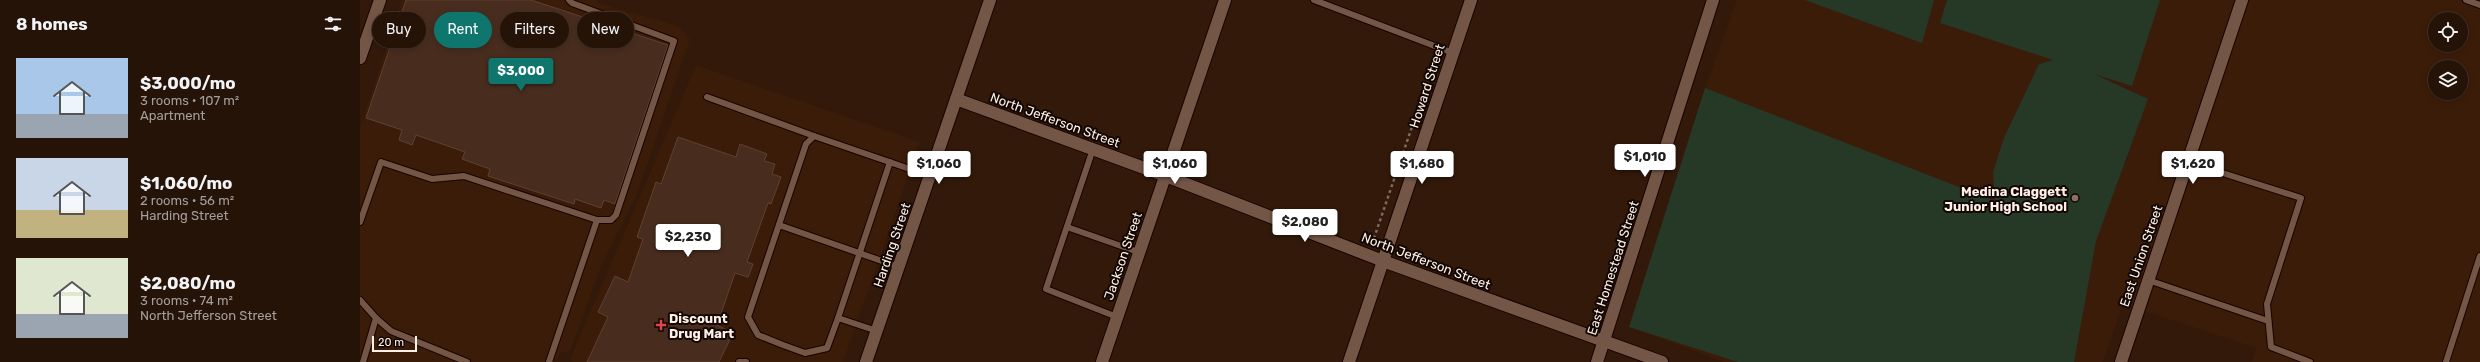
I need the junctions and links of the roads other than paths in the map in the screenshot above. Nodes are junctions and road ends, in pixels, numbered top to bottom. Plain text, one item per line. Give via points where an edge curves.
1 (380, 0) edge
2 (569, 0) edge
3 (990, 0) edge
4 (1226, 0) edge
5 (1314, 0) edge
6 (1471, 0) edge
7 (1713, 0) edge
8 (2242, 0) edge
9 (2466, 0) edge
10 (2480, 5) edge
11 (1453, 53) junction
12 (360, 58) edge
13 (707, 98) dead end
14 (956, 99) junction
15 (814, 136) junction
16 (1093, 149) junction
17 (890, 162) junction
18 (2188, 162) junction
19 (930, 176) junction
20 (1166, 176) junction
21 (597, 220) junction
22 (360, 222) edge
23 (779, 225) junction
24 (1067, 227) junction
25 (1138, 252) junction
26 (860, 253) junction
27 (2480, 256) edge
28 (1384, 261) junction
29 (899, 267) junction
30 (2148, 280) junction
31 (360, 300) edge
32 (1117, 317) junction
33 (376, 318) junction
34 (838, 318) junction
35 (2268, 321) junction
36 (877, 331) junction
37 (1604, 342) junction
38 (362, 359) edge
39 (454, 359) edge
40 (467, 362) edge
41 (549, 362) edge
42 (739, 362) edge
43 (746, 362) edge
44 (866, 362) edge
45 (1102, 362) edge
46 (1349, 362) edge
47 (1597, 362) edge
48 (1662, 362) edge
49 (2121, 362) edge
50 (2310, 362) edge
51 (2446, 362) edge

1 - 12 street
2 - 21 lane via 674,41 616,215 611,220
3 - 14 street, Harding Street
4 - 20 street, Jackson Street
5 - 11 lane
6 - 11 street, Howard Street
7 - 37 street, East Homestead Street
8 - 18 street, East Union Street
9 - 10 lane
11 - 28 street, Howard Street
13 - 15 lane
14 - 16 street, North Jefferson Street
14 - 19 street, Harding Street
15 - 17 lane
15 - 23 lane via 806,144
16 - 20 street, North Jefferson Street
16 - 24 lane
17 - 19 lane
17 - 26 lane
18 - 30 street, East Union Street
18 - 35 lane via 2301,198 2267,304
19 - 29 street, Harding Street
20 - 25 street, Jackson Street
20 - 28 street, North Jefferson Street
21 - 22 lane via 464,176 432,179 381,162
21 - 41 lane
23 - 26 lane
23 - 34 lane via 748,317 758,335 805,353 827,348
24 - 25 lane
24 - 32 lane via 1046,289
25 - 32 street, Jackson Street
26 - 29 lane
26 - 34 lane
27 - 51 lane
28 - 37 street, North Jefferson Street
28 - 46 street, Howard Street
29 - 36 street, Harding Street
30 - 35 lane
30 - 49 street, East Union Street
31 - 33 lane
32 - 45 street, Jackson Street
33 - 38 lane
33 - 39 lane via 397,334
34 - 36 lane
35 - 50 lane via 2271,347
36 - 44 street, Harding Street
37 - 47 street, East Homestead Street
37 - 48 street, North Jefferson Street
39 - 40 lane
42 - 43 lane

